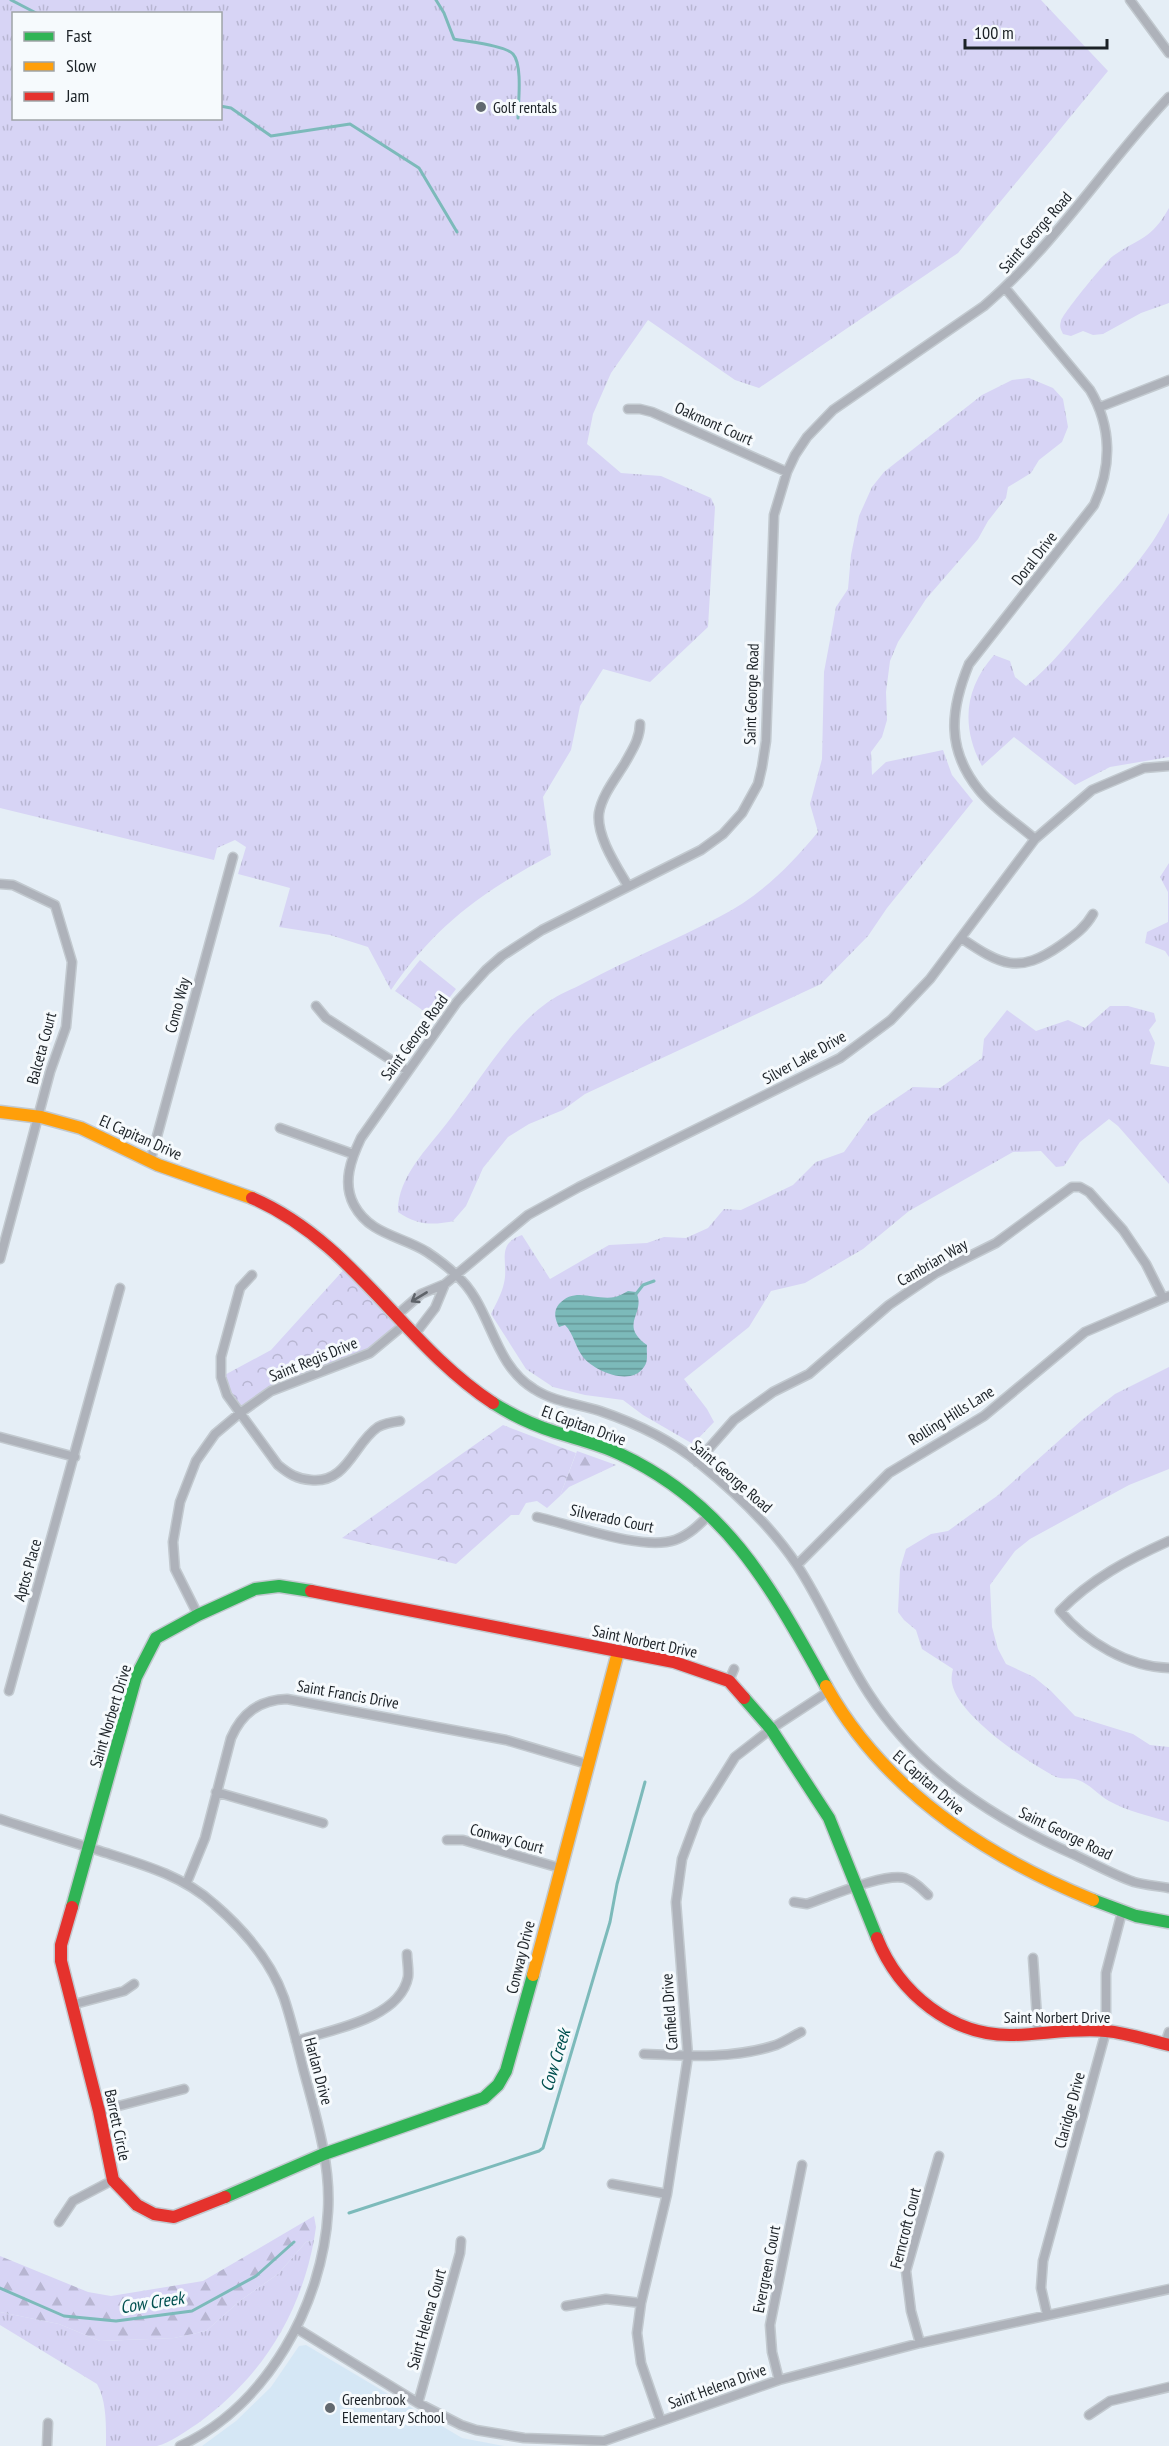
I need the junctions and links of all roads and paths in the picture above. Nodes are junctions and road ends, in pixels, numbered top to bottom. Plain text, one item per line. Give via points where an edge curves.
1 (1130, 0) edge
2 (1169, 53) edge
3 (1169, 97) edge
4 (1006, 289) junction
5 (1169, 380) edge
6 (1100, 407) junction
7 (628, 409) dead end
8 (787, 472) junction
9 (640, 724) dead end
10 (1169, 766) edge
11 (1035, 839) junction
12 (233, 856) dead end
13 (0, 884) edge
14 (628, 886) junction
15 (1093, 914) dead end
16 (961, 938) junction
17 (316, 1006) dead end
18 (408, 1071) junction
19 (0, 1112) edge
20 (38, 1117) junction
21 (280, 1128) dead end
22 (353, 1154) junction
23 (150, 1161) junction
24 (0, 1259) edge
25 (456, 1274) junction
26 (252, 1275) dead end
27 (445, 1284) junction
28 (120, 1288) dead end
29 (1166, 1297) edge
30 (401, 1319) junction
31 (415, 1334) junction
32 (240, 1413) junction
33 (400, 1421) dead end
34 (0, 1437) edge
35 (75, 1457) junction
36 (697, 1461) junction
37 (710, 1515) junction
38 (537, 1516) dead end
39 (1169, 1541) edge
40 (797, 1565) junction
41 (198, 1615) junction
42 (618, 1652) junction
43 (1169, 1668) edge
44 (9, 1691) dead end
45 (828, 1691) junction
46 (771, 1729) junction
47 (587, 1764) junction
48 (216, 1792) junction
49 (0, 1819) edge
50 (323, 1823) dead end
51 (447, 1840) dead end
52 (89, 1848) junction
53 (560, 1868) junction
54 (187, 1882) junction
55 (856, 1888) junction
56 (1169, 1888) edge
57 (928, 1894) dead end
58 (794, 1902) dead end
59 (1122, 1912) junction
60 (1169, 1922) edge
61 (407, 1954) dead end
62 (1034, 1958) dead end
63 (134, 1984) dead end
64 (71, 2005) junction
65 (1106, 2031) junction
66 (801, 2032) dead end
67 (1038, 2032) junction
68 (1168, 2040) edge
69 (296, 2041) junction
70 (644, 2054) dead end
71 (688, 2056) junction
72 (184, 2089) dead end
73 (99, 2111) junction
74 (324, 2154) junction
75 (939, 2156) dead end
76 (802, 2165) dead end
77 (113, 2180) junction
78 (612, 2184) dead end
79 (667, 2194) junction
80 (59, 2222) dead end
81 (461, 2241) dead end
82 (1169, 2289) edge
83 (641, 2303) junction
84 (566, 2306) dead end
85 (1047, 2314) junction
86 (296, 2328) junction
87 (920, 2343) junction
88 (778, 2380) junction
89 (1169, 2387) edge
90 (418, 2403) junction
91 (1089, 2415) dead end
92 (661, 2421) junction
93 (48, 2423) dead end
94 (524, 2442) edge
95 (47, 2446) edge
96 (180, 2446) edge

1 - 2 street
3 - 4 street, Saint George Road
4 - 6 street, Doral Drive via 1080,376
4 - 8 street, Saint George Road via 833,410 807,437
5 - 6 street
6 - 11 street, Doral Drive via 1108,456 1101,490 1084,520 969,664 954,712 959,755 980,792
7 - 8 street, Oakmont Court via 652,412
8 - 14 street, Saint George Road via 774,515 766,741 758,784 742,813 711,844
9 - 14 street via 636,744 599,813 603,836
10 - 11 street, Silver Lake Drive via 1144,768 1092,790
11 - 16 street, Silver Lake Drive
12 - 23 street, Como Way
13 - 20 street, Balceta Court via 13,885 55,905 72,962 66,1027
14 - 18 street, Saint George Road via 542,930 502,956 457,1002
15 - 16 street via 1085,928 1045,956 1026,963 993,960
16 - 25 street, Silver Lake Drive via 930,979 891,1020 840,1058 528,1215
17 - 18 street via 326,1018
18 - 22 street, Saint George Road
19 - 20 street, El Capitan Drive
20 - 23 street, El Capitan Drive via 95,1134
20 - 24 street
21 - 22 street
22 - 25 street, Saint George Road via 348,1177 350,1194 364,1218 382,1233 428,1252
23 - 30 street, El Capitan Drive via 244,1193 297,1220 323,1240
25 - 27 street, Silver Lake Drive
25 - 36 street, Saint George Road via 482,1309 513,1373 532,1388 635,1425
26 - 32 street via 240,1288 221,1357 221,1377 227,1395
27 -> 30 street, Saint Regis Drive via 421,1294
27 - 31 street via 435,1308
28 - 35 street, Aptos Place
29 - 36 street, Cambrian Way via 1123,1230 1089,1192 1080,1186 1072,1187 996,1243 936,1273 890,1305 809,1374 773,1392 734,1420
29 - 40 street, Rolling Hills Lane via 1085,1332 984,1416 889,1473
30 - 31 street, El Capitan Drive
30 - 32 street, Saint Regis Drive via 370,1353 271,1391
31 - 37 street, El Capitan Drive via 464,1382 497,1406 534,1425 629,1458 662,1477
32 - 33 street via 288,1474 316,1481 340,1471 376,1428
32 - 41 street, Saint Regis Drive via 215,1434 196,1461 180,1502 173,1542 175,1569
34 - 35 street
35 - 44 street, Aptos Place
36 - 40 street, Saint George Road via 742,1500
37 - 38 street, Silverado Court via 695,1529 661,1543 642,1543
37 - 45 street, El Capitan Drive via 741,1548 777,1597
39 - 43 street via 1102,1575 1060,1611 1073,1626 1122,1658 1152,1668
40 - 56 street, Saint George Road via 870,1696 910,1746 945,1778 1021,1830 1135,1882
41 - 42 street, Saint Norbert Drive via 255,1589 279,1586
41 - 52 street, Saint Norbert Drive via 156,1638 136,1677
42 - 46 street, Saint Norbert Drive via 731,1675
42 - 47 street, Conway Drive
45 - 46 street, Canfield Drive
45 - 59 street, El Capitan Drive via 855,1732 915,1796 962,1831 1042,1877
46 - 55 street, Saint Norbert Drive via 830,1818
46 - 71 street, Canfield Drive via 735,1757 698,1816 682,1859 676,1902
47 - 48 street, Saint Francis Drive via 506,1740 286,1698 273,1699 248,1712 237,1724
47 - 53 street, Conway Drive
48 - 50 street
48 - 54 street, Saint Francis Drive
49 - 52 street, Harlan Drive
51 - 53 street, Conway Court via 463,1840
52 - 54 street, Harlan Drive
52 - 64 street, Barrett Circle via 61,1945
53 - 74 street, Conway Drive via 516,2038 498,2086 484,2098
54 - 69 street, Harlan Drive via 242,1930 266,1962 283,1996
55 - 57 street via 889,1877 906,1878
55 - 58 street via 807,1904
55 - 67 street, Saint Norbert Drive via 885,1958 907,1989 926,2006 955,2023 986,2032
59 - 60 street, El Capitan Drive
59 - 65 street, Claridge Drive via 1106,1972
61 - 69 street via 408,1977 391,2006
62 - 67 street
63 - 64 street via 113,1995
64 - 73 street, Barrett Circle
65 - 67 street, Saint Norbert Drive
65 - 68 street, Saint Norbert Drive
65 - 85 street, Claridge Drive via 1044,2261 1041,2288
66 - 71 street via 777,2045 737,2054
69 - 74 street, Harlan Drive
70 - 71 street
71 - 79 street, Canfield Drive
72 - 73 street
73 - 77 street, Barrett Circle
74 - 77 street, Barrett Circle via 174,2217 154,2214 137,2205
74 - 86 street, Harlan Drive via 328,2209 321,2263
75 - 87 street, Ferncroft Court via 906,2271
76 - 88 street, Evergreen Court via 770,2325
77 - 80 street via 73,2201
78 - 79 street
79 - 83 street, Canfield Drive
81 - 90 street, Saint Helena Court
82 - 85 street, Saint Helena Drive
83 - 84 street via 606,2299
83 - 92 street, Canfield Drive via 637,2333 641,2363
85 - 87 street, Saint Helena Drive
86 - 90 street, Saint Helena Drive
86 - 96 street, Harlan Drive via 272,2367 236,2409
87 - 88 street, Saint Helena Drive
88 - 92 street, Saint Helena Drive
89 - 91 street via 1110,2401
90 - 94 street, Saint Helena Drive via 445,2419
92 - 94 street, Saint Helena Drive via 604,2441
93 - 95 street

